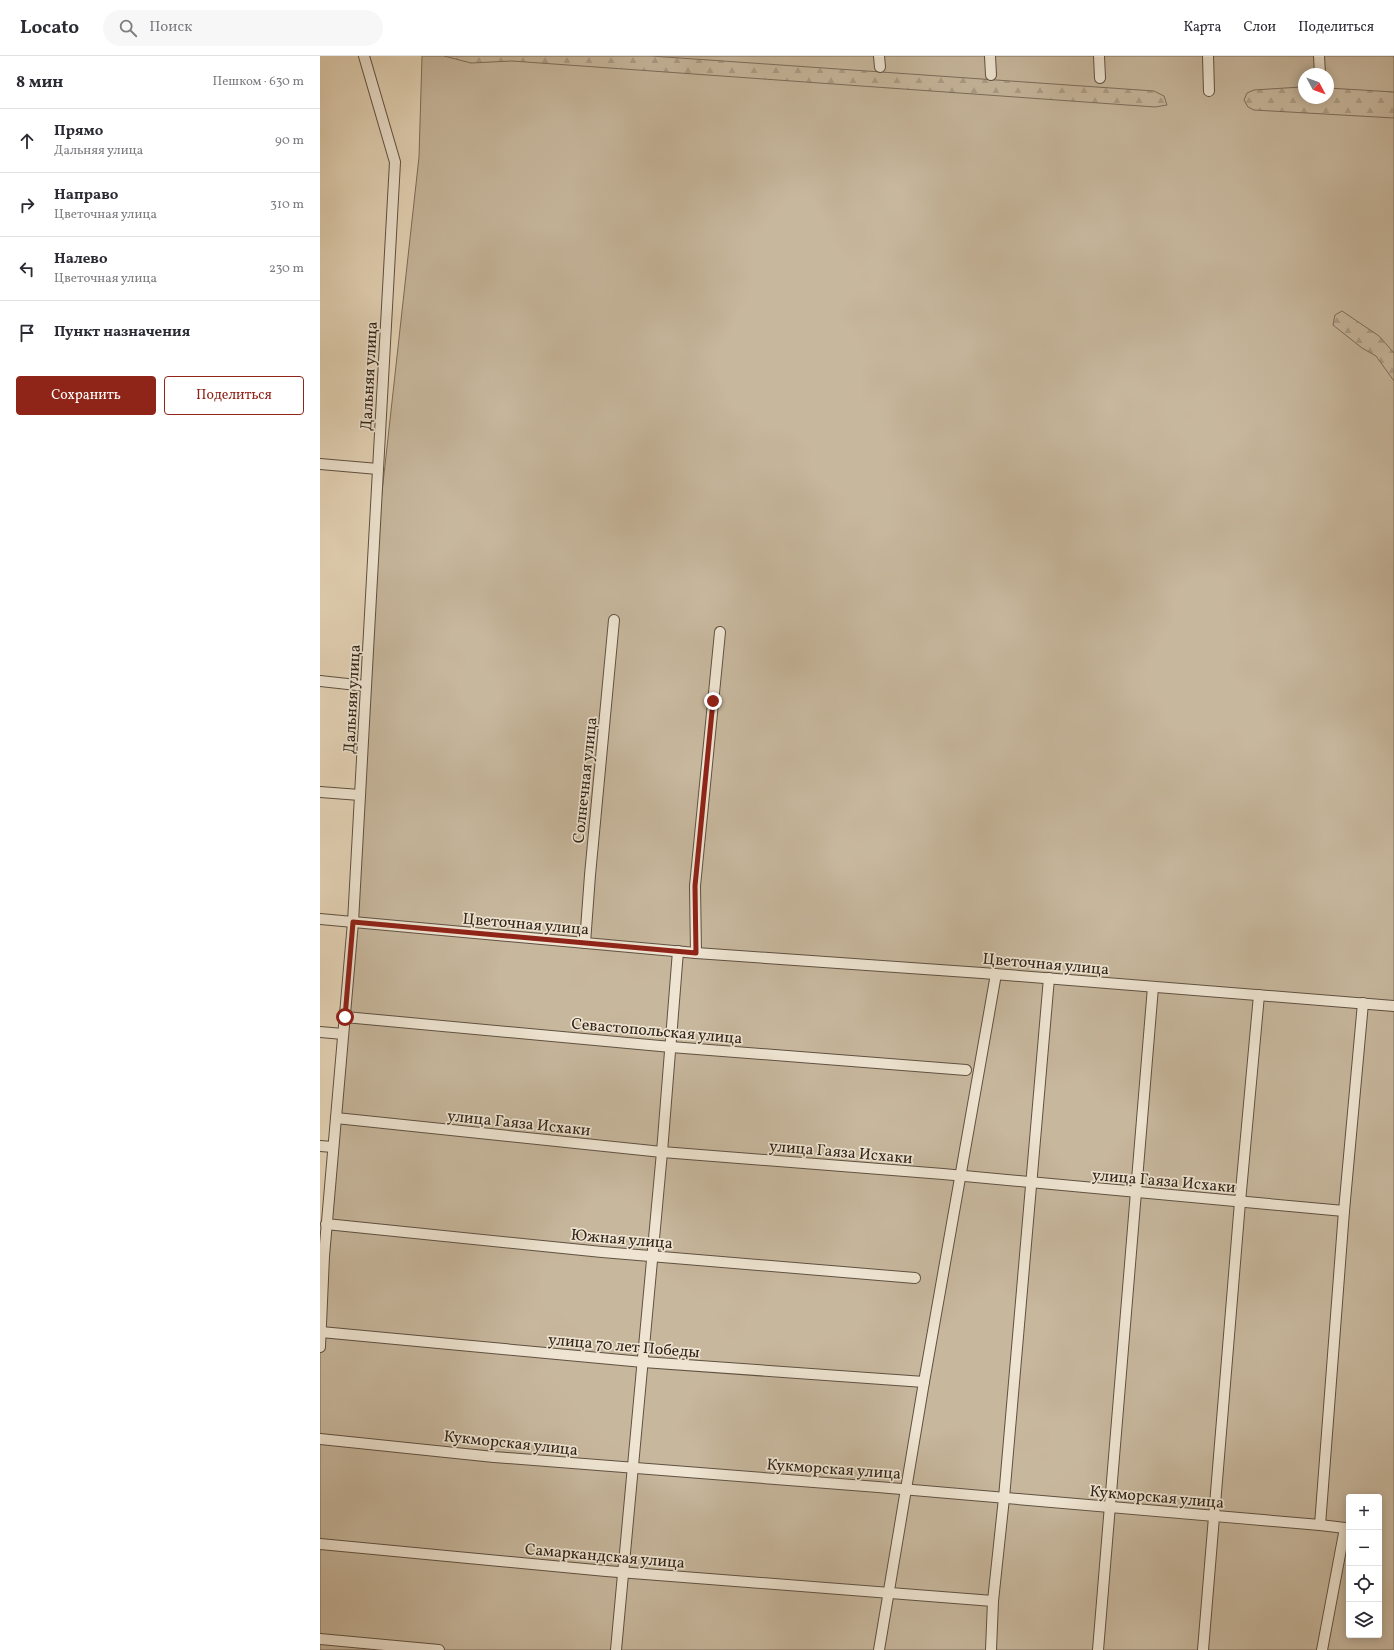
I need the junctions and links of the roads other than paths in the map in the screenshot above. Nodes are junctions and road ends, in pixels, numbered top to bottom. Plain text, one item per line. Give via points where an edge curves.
1 (364, 56) edge
2 (879, 56) edge
3 (990, 56) edge
4 (1099, 56) edge
5 (1208, 56) edge
6 (1319, 56) edge
7 (880, 67) dead end
8 (1320, 68) edge
9 (991, 76) dead end
10 (1100, 78) dead end
11 (1209, 91) dead end
12 (320, 464) edge
13 (378, 469) junction
14 (614, 620) dead end
15 (720, 632) dead end
16 (320, 682) edge
17 (366, 686) junction
18 (320, 792) edge
19 (360, 795) junction
20 (320, 919) edge
21 (353, 922) junction
22 (586, 943) junction
23 (678, 951) junction
24 (696, 953) junction
25 (996, 974) junction
26 (1049, 978) junction
27 (1153, 987) junction
28 (1259, 995) junction
29 (1363, 1004) junction
30 (1394, 1006) edge
31 (345, 1017) junction
32 (320, 1032) edge
33 (343, 1034) junction
34 (671, 1047) junction
35 (966, 1070) dead end
36 (336, 1118) junction
37 (320, 1146) edge
38 (333, 1147) junction
39 (662, 1152) junction
40 (961, 1176) junction
41 (1031, 1182) junction
42 (1136, 1192) junction
43 (1240, 1202) junction
44 (1344, 1211) junction
45 (326, 1224) junction
46 (322, 1256) edge
47 (652, 1256) junction
48 (914, 1278) dead end
49 (321, 1332) junction
50 (320, 1347) edge
51 (643, 1362) junction
52 (924, 1382) junction
53 (320, 1439) edge
54 (633, 1468) junction
55 (906, 1489) junction
56 (1004, 1498) junction
57 (1110, 1507) junction
58 (1214, 1516) junction
59 (1320, 1524) junction
60 (320, 1544) edge
61 (623, 1572) junction
62 (888, 1593) junction
63 (993, 1602) junction
64 (320, 1639) edge
65 (439, 1650) edge
66 (616, 1650) edge
67 (879, 1650) edge
68 (990, 1650) edge
69 (1098, 1650) edge
70 (1203, 1650) edge
71 (1322, 1650) edge

1 - 13 street, Дальняя улица via 395,162
2 - 7 street
3 - 9 street
4 - 10 street
5 - 11 street
6 - 8 street
12 - 13 street
13 - 17 street, Дальняя улица
14 - 22 street, Солнечная улица
15 - 24 street via 695,886
16 - 17 street
17 - 19 street, Дальняя улица
18 - 19 street
19 - 21 street, Дальняя улица
20 - 21 street
21 - 22 street, Цветочная улица
21 - 31 street, Дальняя улица
22 - 23 street, Цветочная улица
23 - 24 street, Цветочная улица
23 - 34 street
24 - 25 street, Цветочная улица
25 - 26 street, Цветочная улица
25 - 40 street
26 - 27 street, Цветочная улица
26 - 41 street
27 - 28 street, Цветочная улица
27 - 42 street
28 - 29 street, Цветочная улица
28 - 43 street
29 - 30 street, Цветочная улица
29 - 44 street
31 - 33 street, Дальняя улица
31 - 34 street, Севастопольская улица
32 - 33 street
33 - 36 street, Дальняя улица
34 - 35 street, Севастопольская улица
34 - 39 street
36 - 38 street, Дальняя улица
36 - 39 street, улица Гаяза Исхаки
37 - 38 street
38 - 45 street, Дальняя улица
39 - 40 street, улица Гаяза Исхаки
39 - 47 street
40 - 41 street, улица Гаяза Исхаки
40 - 52 street
41 - 42 street, улица Гаяза Исхаки
41 - 56 street
42 - 43 street, улица Гаяза Исхаки
42 - 57 street
43 - 44 street, улица Гаяза Исхаки
43 - 58 street
44 - 59 street
45 - 46 street, Дальняя улица
45 - 47 street, Южная улица
46 - 49 street, Дальняя улица
47 - 48 street, Южная улица
47 - 51 street
49 - 50 street, Дальняя улица
49 - 51 street, улица 70 лет Победы
51 - 52 street, улица 70 лет Победы
51 - 54 street
52 - 55 street
53 - 54 street, Кукморская улица
54 - 55 street, Кукморская улица
54 - 61 street
55 - 56 street, Кукморская улица
55 - 62 street
56 - 57 street, Кукморская улица
56 - 63 street
57 - 58 street, Кукморская улица
57 - 69 street
58 - 59 street, Кукморская улица
58 - 70 street
59 - 71 street, Кукморская улица via 1346,1528
60 - 61 street, Самаркандская улица
61 - 62 street, Самаркандская улица
61 - 66 street
62 - 63 street, Самаркандская улица
62 - 67 street
63 - 68 street
64 - 65 street

